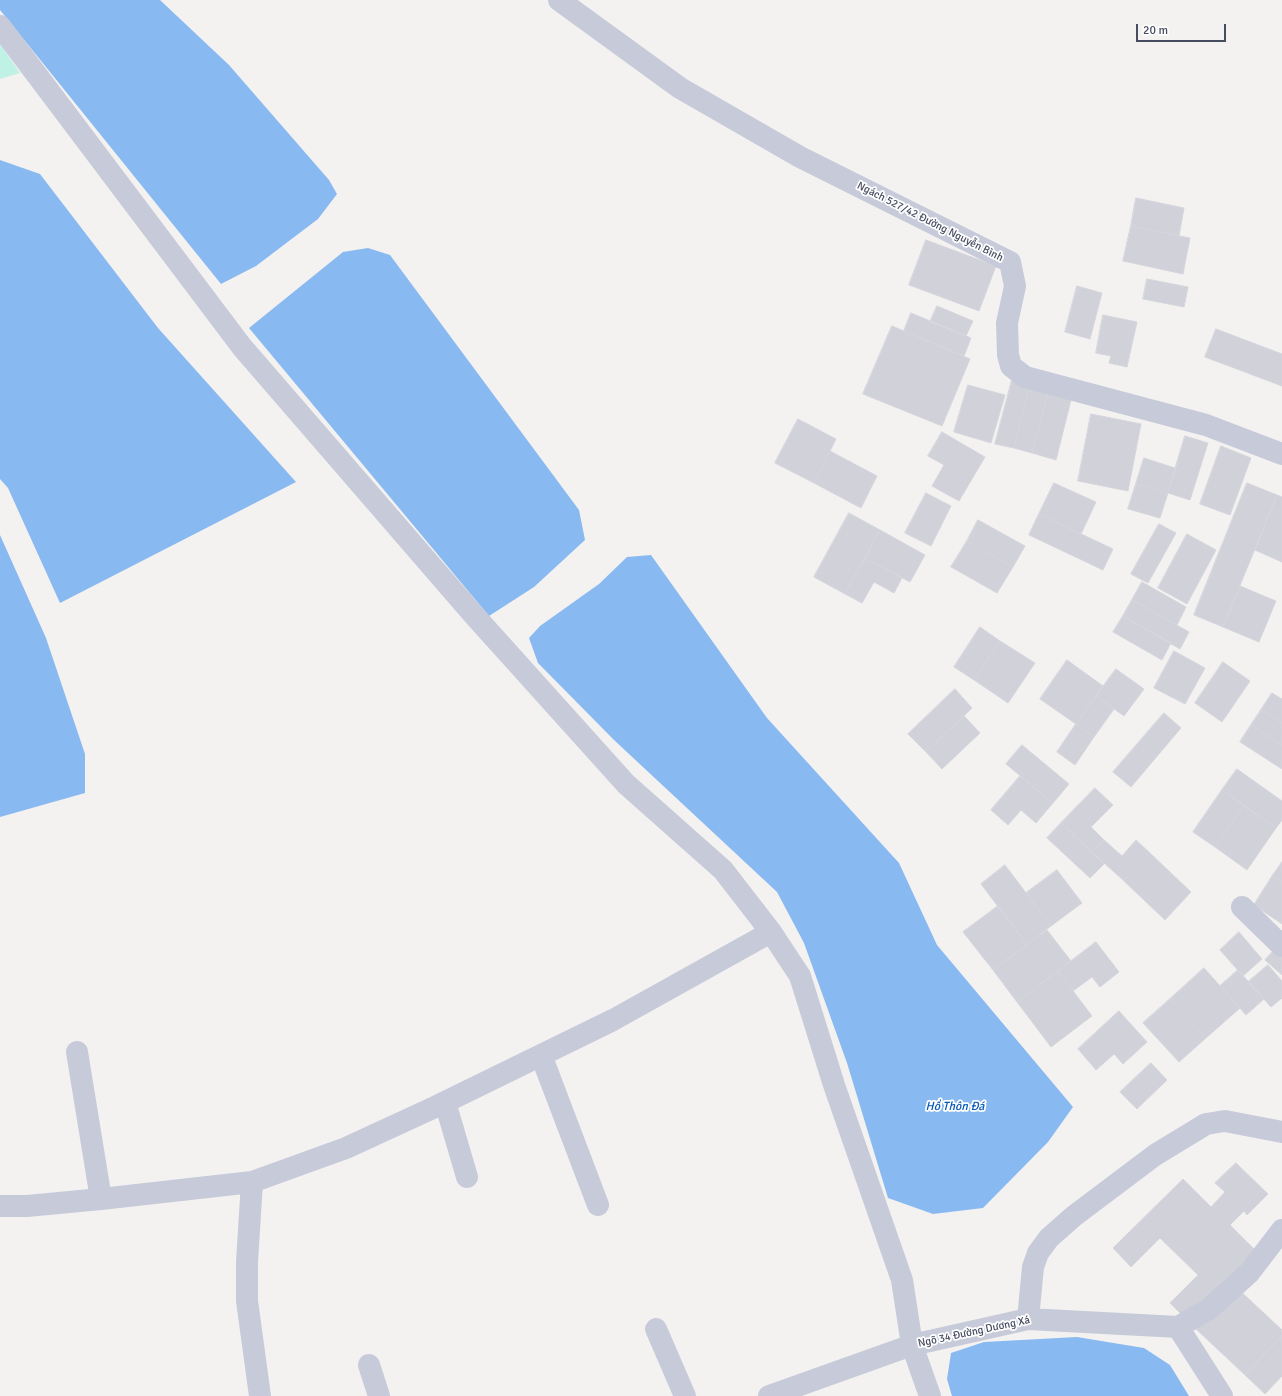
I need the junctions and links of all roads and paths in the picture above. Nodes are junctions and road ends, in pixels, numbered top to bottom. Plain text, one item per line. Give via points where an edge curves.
1 (559, 0) edge
2 (0, 26) edge
3 (1282, 454) edge
4 (1242, 907) dead end
5 (771, 932) junction
6 (1282, 946) edge
7 (77, 1052) dead end
8 (541, 1056) junction
9 (445, 1102) junction
10 (1282, 1132) edge
11 (467, 1177) dead end
12 (252, 1182) junction
13 (101, 1199) junction
14 (598, 1205) dead end
15 (0, 1206) edge
16 (1282, 1230) edge
17 (1028, 1319) junction
18 (1178, 1326) junction
19 (656, 1329) dead end
20 (912, 1345) junction
21 (369, 1365) dead end
22 (260, 1396) edge
23 (379, 1396) edge
24 (685, 1396) edge
25 (769, 1396) edge
26 (930, 1396) edge
27 (1222, 1396) edge

1 - 3 street, Ngách 527/42 Đường Nguyễn Bình via 680,88 800,157 1010,262 1015,286 1007,323 1008,355 1011,366 1025,377 1206,425
2 - 5 street via 242,347 473,614 626,784 723,870
4 - 6 street
5 - 8 street via 613,1020
5 - 20 street via 800,976 834,1085 902,1280
7 - 13 street
8 - 9 street
8 - 14 street
9 - 11 street
9 - 12 street via 346,1148
10 - 17 street via 1225,1120 1206,1124 1155,1155 1049,1238 1038,1253 1034,1267
12 - 13 street
12 - 22 street via 247,1301
13 - 15 street
16 - 18 street via 1249,1274 1209,1309
17 - 18 street, Ngõ 34 Đường Dương Xá
17 - 20 street, Ngõ 34 Đường Dương Xá
18 - 27 street
19 - 24 street
20 - 25 street, Ngõ 34 Đường Dương Xá
20 - 26 street
21 - 23 street

